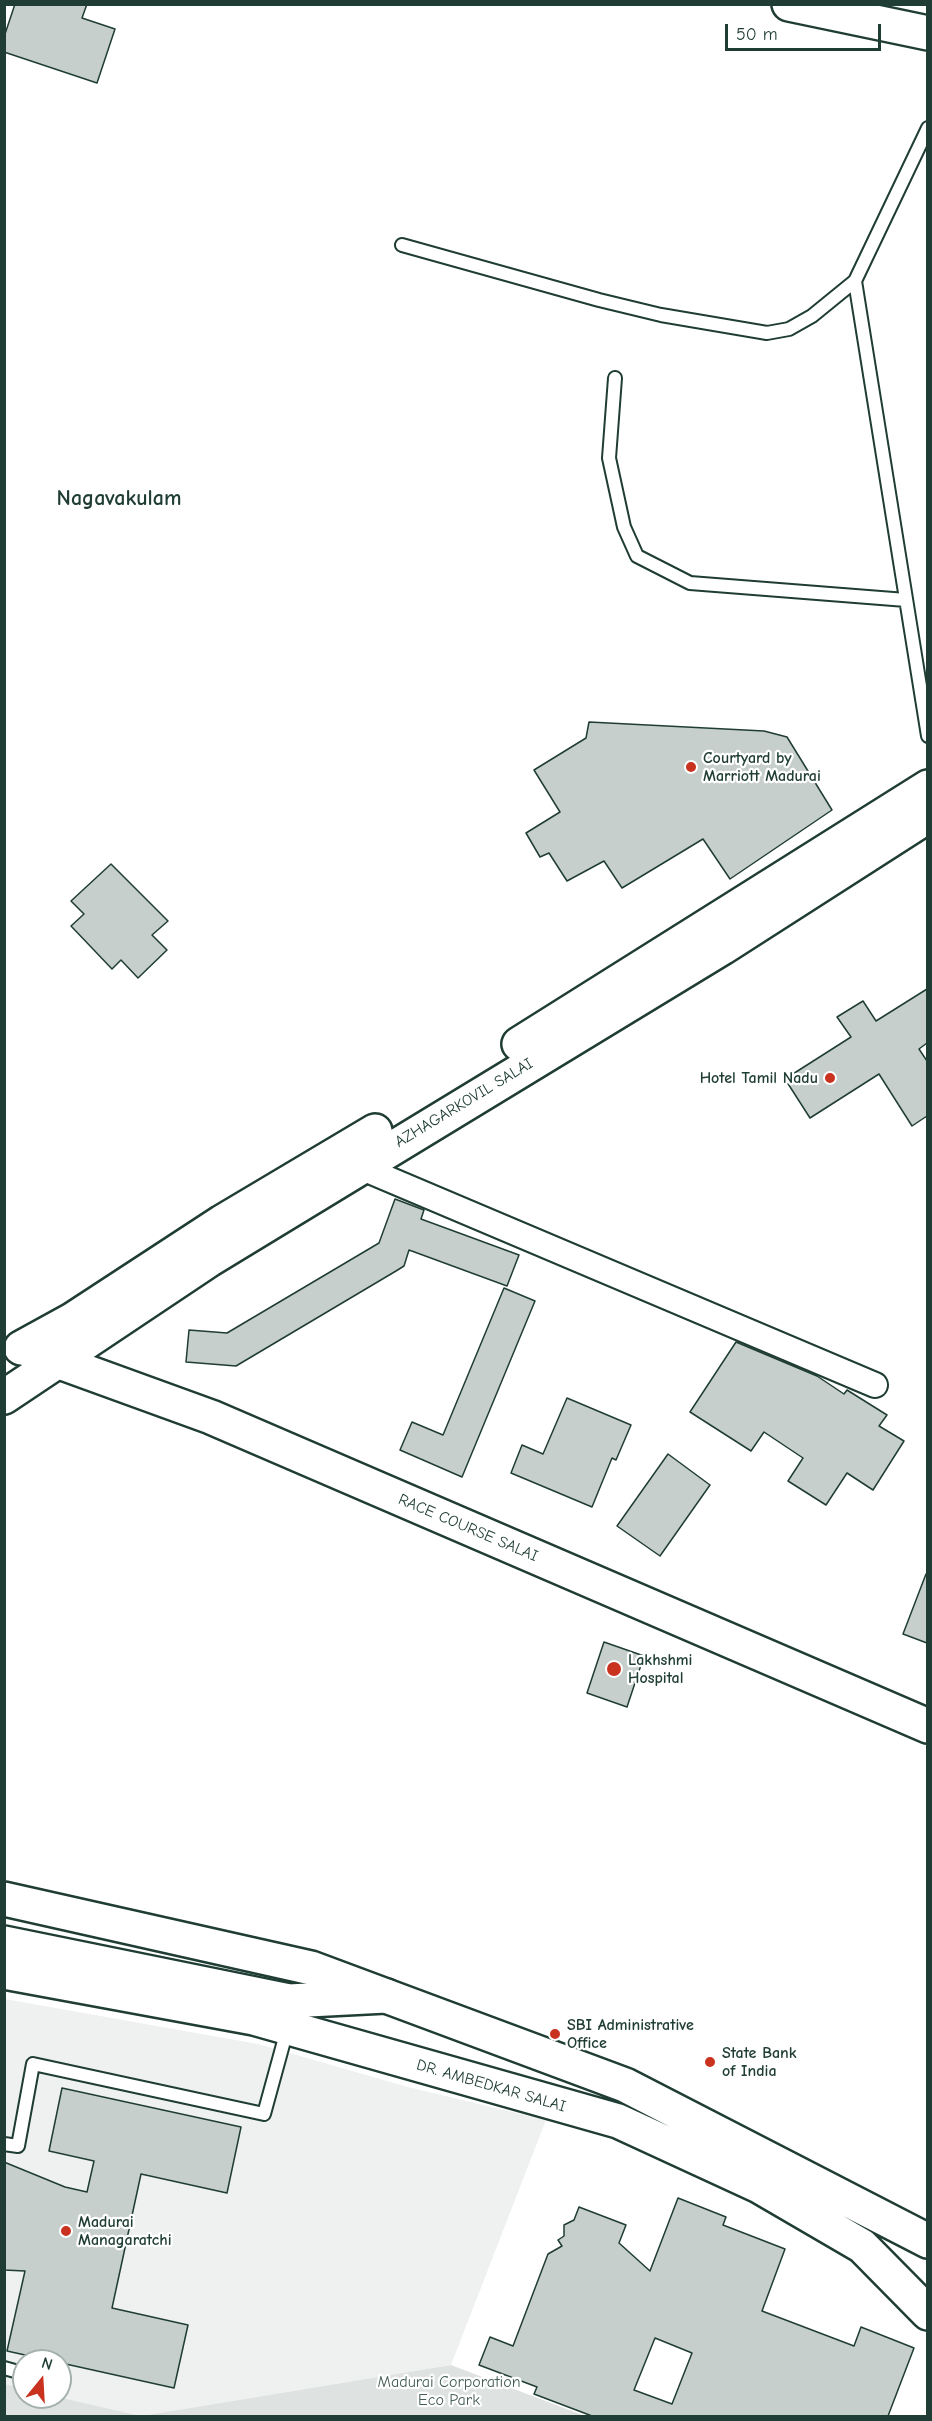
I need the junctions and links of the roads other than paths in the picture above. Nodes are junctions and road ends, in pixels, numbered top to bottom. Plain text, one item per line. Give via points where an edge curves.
1 (790, 5) edge
2 (927, 33) edge
3 (927, 128) edge
4 (402, 246) dead end
5 (855, 281) junction
6 (615, 378) dead end
7 (906, 600) junction
8 (927, 736) edge
9 (927, 787) edge
10 (927, 816) edge
11 (360, 1167) junction
12 (13, 1343) edge
13 (55, 1363) junction
14 (875, 1385) dead end
15 (9, 1394) edge
16 (927, 1726) edge
17 (4, 1899) edge
18 (4, 1943) edge
19 (4, 1971) edge
20 (386, 1996) junction
21 (287, 2028) junction
22 (4, 2144) edge
23 (927, 2241) edge
24 (927, 2313) edge

1 - 2 main road
3 - 5 lane
4 - 5 lane via 661,315 767,333 789,329 812,316
5 - 7 lane
6 - 7 lane via 609,458 624,527 637,556 690,583
7 - 8 lane
9 - 12 main road, AZHAGARKOVIL SALAI via 512,1048 222,1222 72,1320
10 - 11 main road, AZHAGARKOVIL SALAI via 722,948
11 - 13 main road, AZHAGARKOVIL SALAI via 209,1260
11 - 14 street
12 - 13 main road, RACE COURSE SALAI
12 - 15 main road
13 - 15 main road, AZHAGARKOVIL SALAI
13 - 16 main road, RACE COURSE SALAI via 210,1417
17 - 20 main road via 311,1968
18 - 20 main road via 289,2001
19 - 21 main road, DR. AMBEDKAR SALAI via 254,2018
20 - 23 main road via 625,2085
21 - 22 lane via 264,2114 33,2064 18,2146
21 - 24 main road, DR. AMBEDKAR SALAI via 618,2121 759,2186 862,2246

